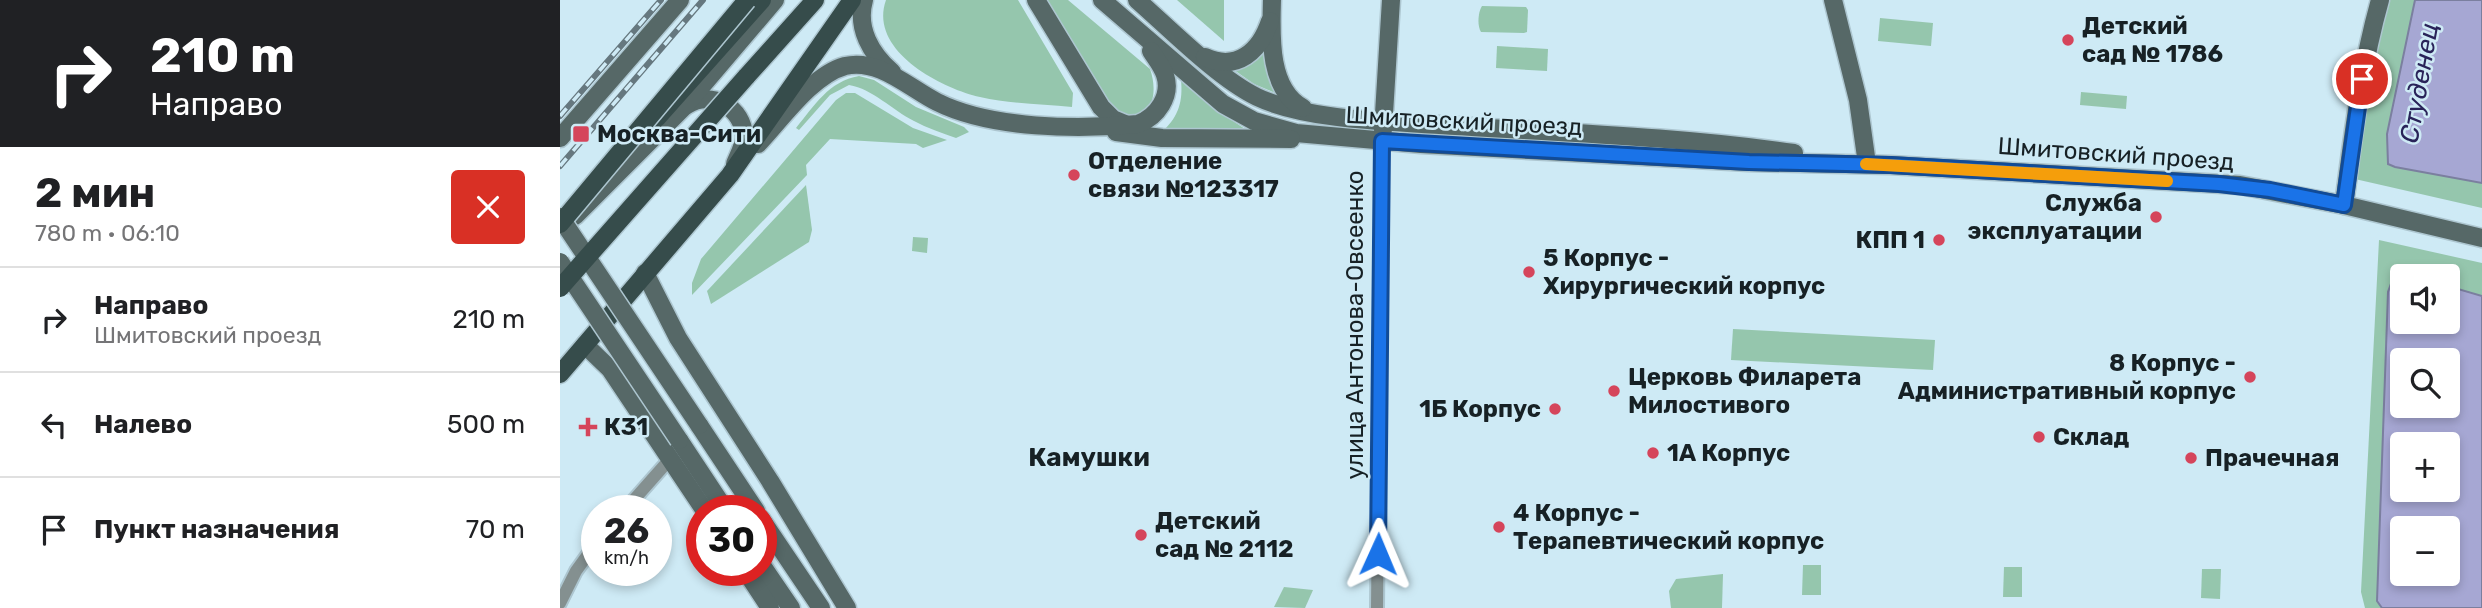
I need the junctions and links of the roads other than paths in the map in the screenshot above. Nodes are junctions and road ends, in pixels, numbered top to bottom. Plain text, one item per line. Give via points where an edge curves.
1 (680, 0) edge
2 (745, 0) edge
3 (762, 0) edge
4 (775, 0) edge
5 (815, 0) edge
6 (852, 0) edge
7 (864, 0) edge
8 (1036, 0) edge
9 (1102, 0) edge
10 (1137, 0) edge
11 (1391, 0) edge
12 (1833, 0) edge
13 (2380, 0) edge
14 (1272, 5) edge
15 (1140, 33) junction
16 (1201, 56) junction
17 (914, 89) junction
18 (684, 107) junction
19 (1313, 112) junction
20 (1384, 121) junction
21 (1132, 124) junction
22 (1078, 126) junction
23 (560, 138) edge
24 (1382, 141) junction
25 (1867, 164) junction
26 (730, 175) junction
27 (580, 195) junction
28 (2344, 205) junction
29 (560, 216) edge
30 (560, 224) edge
31 (560, 231) edge
32 (2482, 238) edge
33 (560, 262) edge
34 (645, 273) junction
35 (560, 288) edge
36 (585, 345) junction
37 (560, 374) edge
38 (670, 459) junction
39 (638, 495) edge
40 (694, 495) edge
41 (715, 495) edge
42 (745, 495) edge
43 (777, 543) edge
44 (581, 564) edge
45 (756, 586) edge
46 (776, 586) edge
47 (560, 603) edge
48 (770, 608) edge
49 (791, 608) edge
50 (821, 608) edge
51 (847, 608) edge
52 (1377, 608) edge

1 - 23 main road
2 - 27 main road
2 - 30 main road, bridge
3 - 27 main road via 676,99
4 - 18 main road
5 - 35 main road, bridge
6 - 26 main road
7 - 17 main road via 863,27 870,47
8 - 21 main road via 1105,112 1117,122
9 - 15 main road, Шмитовский проезд
10 - 16 main road, Шмитовский проезд
11 - 20 main road, улица Антонова-Овсеенко
12 - 25 main road via 1858,100
13 - 28 main road via 2357,102
14 - 16 main road via 1263,39 1246,58 1223,62
14 - 19 main road via 1275,64 1281,84 1293,102
15 - 21 main road via 1166,76 1167,90 1153,116
15 - 24 main road, Шмитовский проезд via 1214,97 1254,121 1296,133
16 - 19 main road, Шмитовский проезд via 1255,96
17 - 22 main road via 980,118
17 - 26 main road via 872,66 833,71 809,89
18 - 26 main road via 706,97 736,115 744,137
18 - 31 main road
19 - 20 main road, Шмитовский проезд
20 - 24 main road, улица Антонова-Овсеенко
20 - 25 main road, Шмитовский проезд via 1680,139
21 - 22 main road
22 - 24 main road via 1162,138
24 - 25 main road, Шмитовский проезд via 1749,162
24 - 52 street, улица Антонова-Овсеенко
25 - 28 main road, Шмитовский проезд via 2240,185
26 - 34 main road
27 - 29 main road
28 - 32 main road, Шмитовский проезд
29 - 42 main road, bridge
33 - 41 main road, bridge
34 - 36 main road
34 - 51 main road via 678,338
36 - 37 main road
36 - 38 main road via 610,369
38 - 39 street
38 - 40 main road
43 - 50 main road
44 - 47 street
45 - 48 main road
46 - 49 main road

